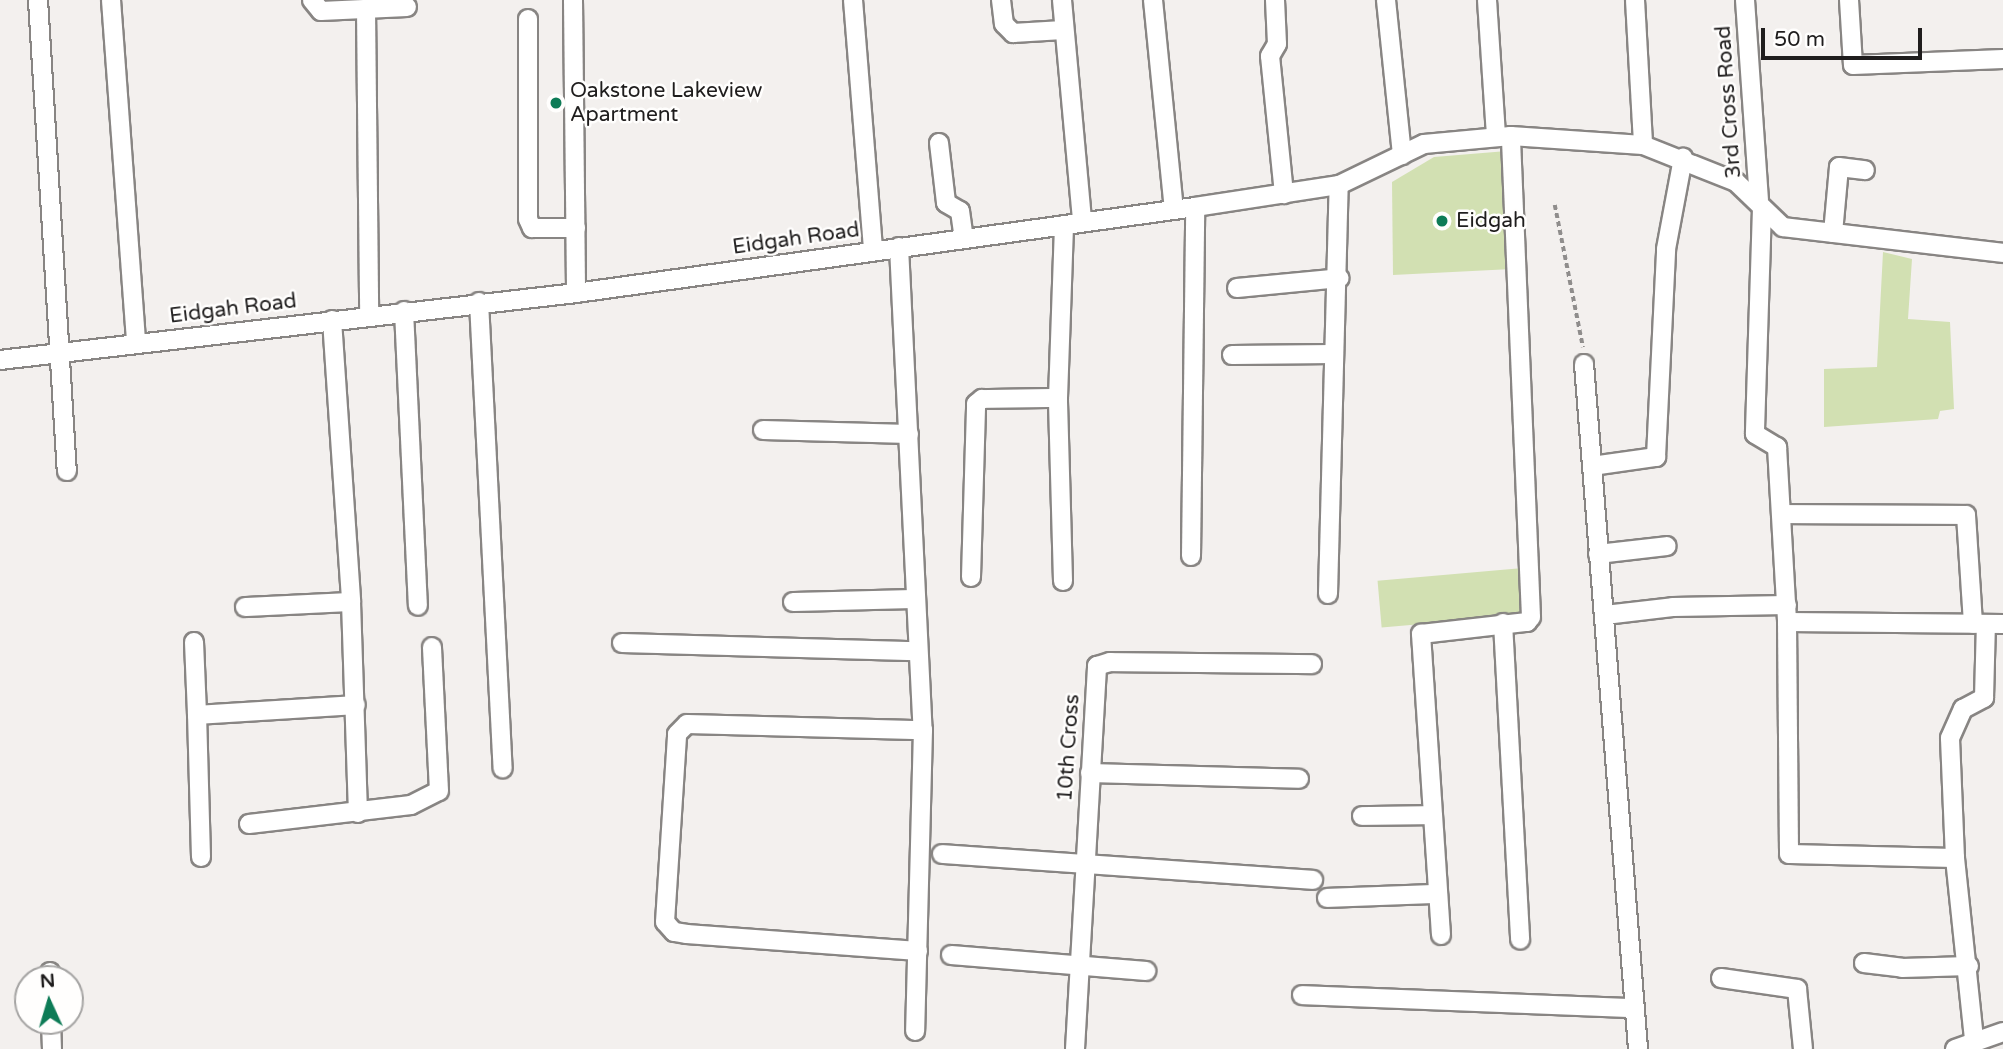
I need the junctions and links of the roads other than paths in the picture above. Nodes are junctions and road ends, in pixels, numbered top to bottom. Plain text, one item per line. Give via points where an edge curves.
1 (38, 0) edge
2 (111, 0) edge
3 (312, 0) edge
4 (573, 0) edge
5 (853, 0) edge
6 (1000, 0) edge
7 (1062, 0) edge
8 (1153, 0) edge
9 (1275, 0) edge
10 (1387, 0) edge
11 (1486, 0) edge
12 (1635, 0) edge
13 (1745, 0) edge
14 (1849, 0) edge
15 (407, 7) dead end
16 (366, 9) junction
17 (528, 19) dead end
18 (1063, 30) junction
19 (2003, 59) edge
20 (1504, 137) junction
21 (939, 143) dead end
22 (1643, 145) junction
23 (1402, 155) junction
24 (1683, 158) junction
25 (1865, 170) dead end
26 (1339, 185) junction
27 (1283, 194) junction
28 (1761, 204) junction
29 (1195, 207) junction
30 (1174, 209) junction
31 (1073, 223) junction
32 (576, 228) junction
33 (1833, 233) junction
34 (964, 238) junction
35 (899, 247) junction
36 (873, 251) junction
37 (2003, 253) edge
38 (1340, 278) junction
39 (1237, 288) dead end
40 (576, 293) junction
41 (479, 302) junction
42 (404, 311) junction
43 (369, 315) junction
44 (332, 320) junction
45 (136, 343) junction
46 (58, 352) junction
47 (1334, 354) junction
48 (1232, 355) dead end
49 (0, 360) edge
50 (1584, 364) road end
51 (1058, 398) junction
52 (764, 430) dead end
53 (909, 434) junction
54 (1592, 466) junction
55 (67, 471) dead end
56 (1781, 514) junction
57 (1667, 546) dead end
58 (1598, 554) junction
59 (1191, 556) dead end
60 (971, 577) dead end
61 (1063, 581) dead end
62 (1328, 594) dead end
63 (914, 599) junction
64 (352, 602) junction
65 (793, 602) dead end
66 (418, 606) dead end
67 (245, 607) dead end
68 (1787, 613) junction
69 (1605, 615) junction
70 (1503, 623) junction
71 (1987, 624) edge
72 (194, 642) dead end
73 (622, 643) dead end
74 (432, 647) dead end
75 (916, 651) junction
76 (1312, 664) dead end
77 (356, 705) junction
78 (197, 715) junction
79 (923, 730) junction
80 (503, 768) dead end
81 (1090, 773) junction
82 (1299, 779) dead end
83 (358, 813) junction
84 (1432, 815) junction
85 (1362, 816) dead end
86 (249, 824) dead end
87 (942, 854) dead end
88 (201, 857) dead end
89 (1955, 858) junction
90 (1086, 863) junction
91 (1313, 880) dead end
92 (1438, 894) junction
93 (1327, 898) dead end
94 (1441, 935) dead end
95 (1520, 940) dead end
96 (918, 951) junction
97 (951, 956) dead end
98 (1864, 963) dead end
99 (1969, 966) junction
100 (1080, 967) junction
101 (1146, 971) dead end
102 (1721, 978) dead end
103 (1302, 995) dead end
104 (1632, 1008) junction
105 (915, 1031) dead end
106 (2003, 1032) edge
107 (1979, 1042) edge
108 (1075, 1049) edge
109 (1638, 1049) edge
110 (1802, 1049) edge
111 (1955, 1049) edge

1 - 46 street
2 - 45 street
3 - 16 street via 321,11
4 - 32 street
5 - 36 street
6 - 18 street via 1004,24 1013,33
7 - 18 street
8 - 30 street
9 - 27 street via 1277,44 1270,56
10 - 23 street
11 - 20 street
12 - 22 street
13 - 28 street, 3rd Cross Road
14 - 19 street via 1853,65
15 - 16 street
16 - 43 street
17 - 32 street via 528,219 532,228
18 - 31 street
20 - 22 street, Eidgah Road
20 - 23 street, Eidgah Road via 1424,144
20 - 70 street via 1532,598 1527,622
21 - 34 street via 946,203 960,211
22 - 24 street, Eidgah Road
23 - 26 street, Eidgah Road
24 - 28 street, Eidgah Road via 1736,182
24 - 54 street via 1666,249 1656,457
25 - 33 street via 1839,167
26 - 27 street, Eidgah Road
26 - 38 street
27 - 29 street, Eidgah Road
28 - 33 street, Eidgah Road via 1783,227
28 - 56 street, 3rd Cross Road via 1755,434 1777,447
29 - 30 street, Eidgah Road
29 - 59 street
30 - 31 street, Eidgah Road
31 - 34 street, Eidgah Road
31 - 51 street
32 - 40 street
33 - 37 street, Eidgah Road
34 - 35 street, Eidgah Road
35 - 36 street, Eidgah Road
35 - 53 street
36 - 40 street, Eidgah Road
38 - 39 street
38 - 47 street
40 - 41 street, Eidgah Road
41 - 42 street, Eidgah Road
41 - 80 street
42 - 43 street, Eidgah Road
42 - 66 street
43 - 44 street, Eidgah Road
44 - 45 street, Eidgah Road
44 - 64 street
45 - 46 street, Eidgah Road
46 - 49 street, Eidgah Road
46 - 55 street
47 - 48 street
47 - 62 street
50 - 54 street
51 - 60 street via 982,399 976,404
51 - 61 street
52 - 53 street
53 - 63 street
54 - 58 street
56 - 68 street
56 - 71 street via 1966,515
57 - 58 street
58 - 69 street
63 - 65 street
63 - 75 street
64 - 67 street
64 - 77 street
68 - 69 street via 1673,607
68 - 71 street
68 - 89 street via 1788,854
69 - 104 street via 1623,821
70 - 84 street via 1421,634
70 - 95 street
71 - 89 street via 1984,698 1963,709 1950,738
72 - 78 street
73 - 75 street
74 - 83 street via 439,792 411,805
75 - 79 street
76 - 81 street, 10th Cross via 1110,662 1097,666
77 - 78 street
77 - 83 street
78 - 88 street
79 - 96 street
79 - 96 street via 687,724 677,734 665,922 674,932 687,934
81 - 82 street
81 - 90 street, 10th Cross
83 - 86 street
84 - 85 street
84 - 92 street
87 - 90 street
89 - 99 street
90 - 91 street
90 - 100 street, 10th Cross
92 - 93 street
92 - 94 street
96 - 105 street
97 - 100 street
98 - 99 street via 1902,968
99 - 107 street
100 - 101 street
100 - 108 street, 10th Cross
102 - 110 street via 1797,989
103 - 104 street
104 - 109 street
106 - 107 street
107 - 111 street

